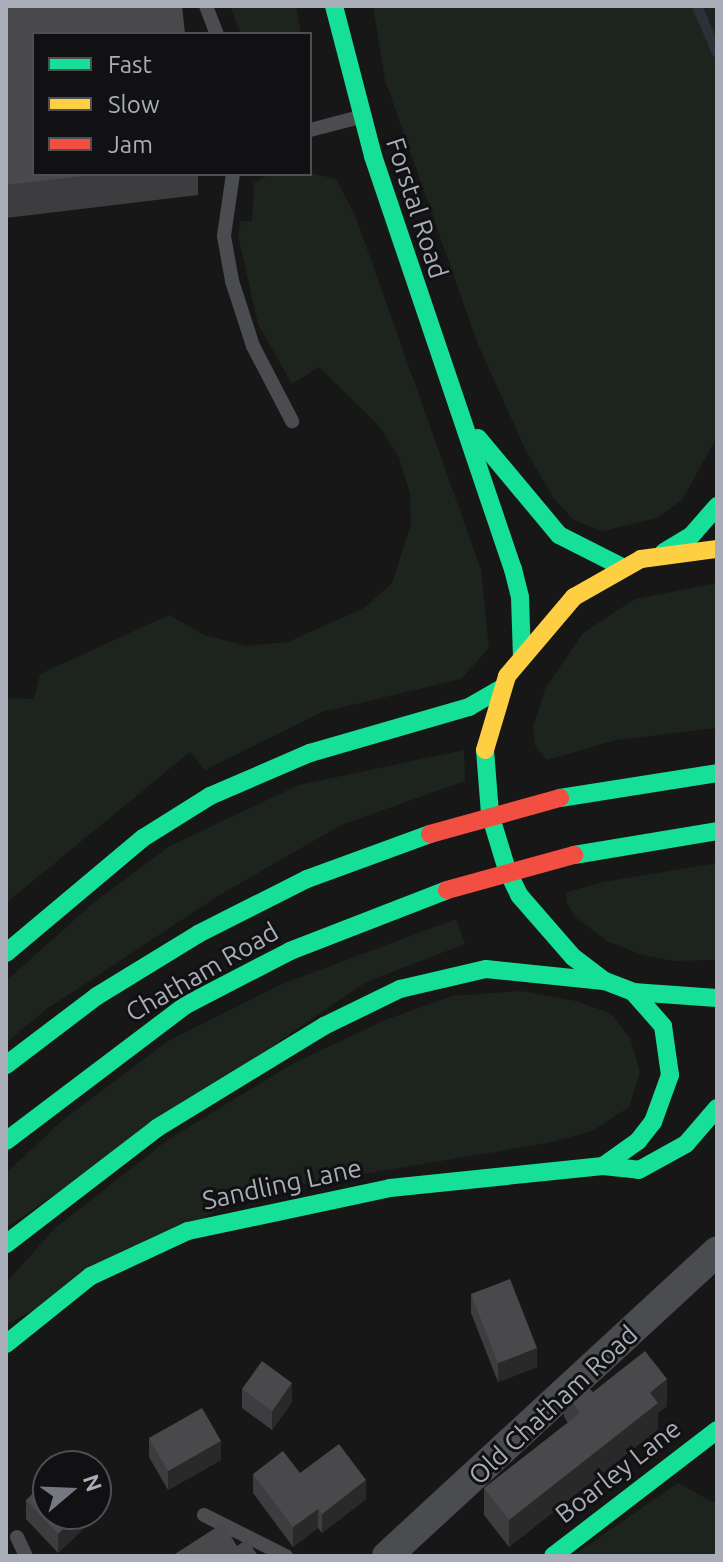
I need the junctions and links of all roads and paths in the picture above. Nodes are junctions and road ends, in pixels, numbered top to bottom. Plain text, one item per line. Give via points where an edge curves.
1 (206, 6) edge
2 (334, 6) edge
3 (216, 32) edge
4 (361, 116) junction
5 (312, 129) edge
6 (233, 176) edge
7 (292, 421) dead end
8 (466, 421) junction
9 (717, 506) edge
10 (717, 549) edge
11 (664, 552) junction
12 (620, 566) junction
13 (522, 657) junction
14 (499, 690) junction
15 (717, 773) edge
16 (717, 831) edge
17 (6, 953) edge
18 (605, 981) junction
19 (633, 992) junction
20 (717, 998) edge
21 (6, 1065) edge
22 (717, 1108) edge
23 (6, 1141) edge
24 (603, 1166) junction
25 (6, 1244) edge
26 (717, 1251) edge
27 (6, 1344) edge
28 (717, 1430) edge
29 (204, 1515) dead end
30 (17, 1537) dead end
31 (26, 1556) edge
32 (286, 1556) edge
33 (387, 1556) edge
34 (553, 1556) edge

1 - 3 lane
2 - 4 main road, Forstal Road
4 - 5 lane
4 - 8 main road, Forstal Road via 408,266
6 - 7 lane via 224,236 232,281 253,346
8 - 12 main road, Forstal Road via 551,528
8 - 13 main road, Forstal Road via 520,597
9 - 11 main road via 691,536
10 - 11 main road
11 - 12 main road
12 - 13 main road via 574,597
13 - 14 main road
14 - 17 main road via 469,707 310,753 210,796 143,838
14 - 18 main road via 484,760 495,841 519,895 573,957
15 - 21 main road, Chatham Road, bridge via 560,798 430,834 307,879 198,934 97,996
16 - 23 main road, Chatham Road, bridge via 574,855 447,890 290,951 186,1005
18 - 19 main road
18 - 25 main road via 486,969 400,989 324,1026 157,1128
19 - 20 main road
19 - 24 main road, Sandling Lane via 663,1026 670,1075 653,1122 638,1141
22 - 24 main road, Sandling Lane via 686,1144 661,1162 639,1170
24 - 27 main road, Sandling Lane via 315,1200 202,1227 138,1250 91,1276
26 - 33 street, Old Chatham Road
28 - 34 main road, Boarley Lane
29 - 32 lane
30 - 31 lane

